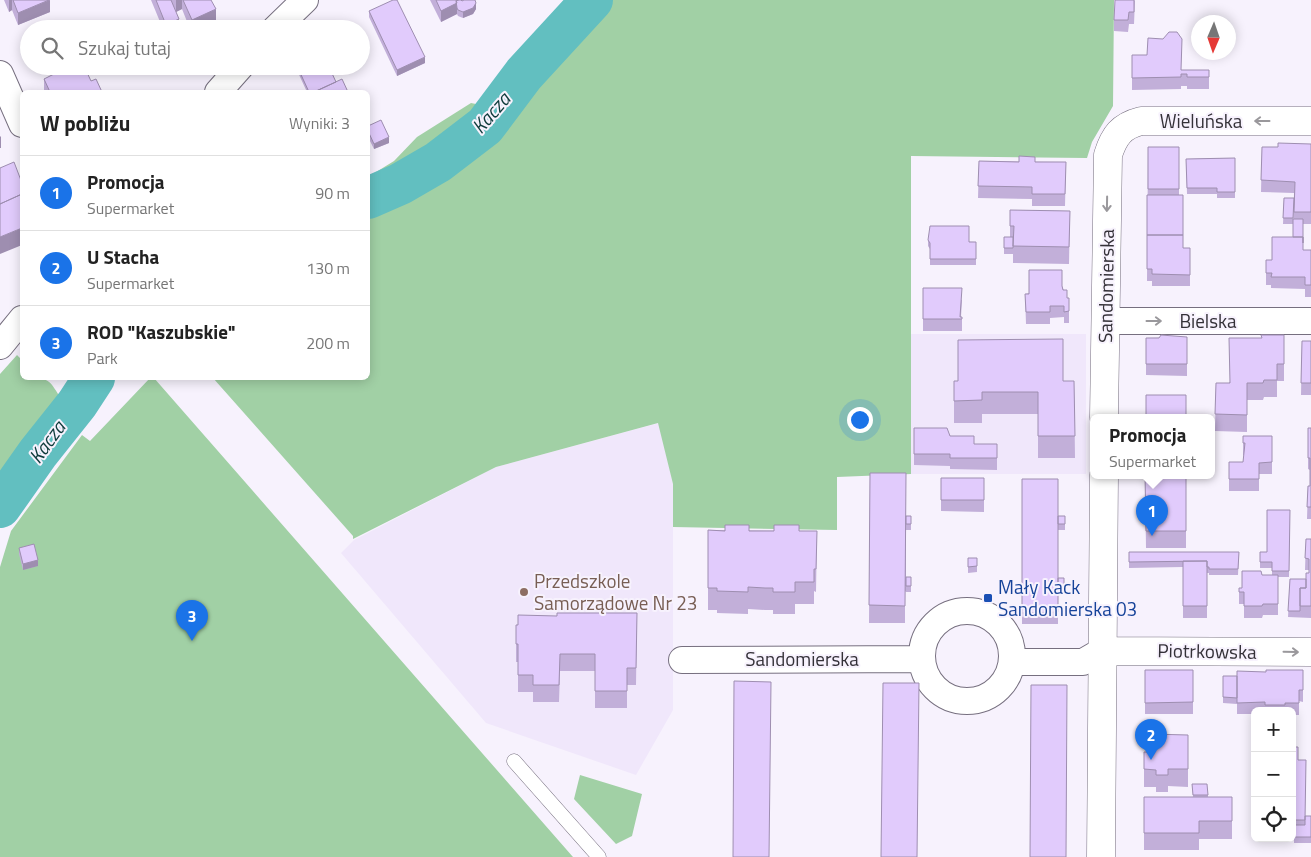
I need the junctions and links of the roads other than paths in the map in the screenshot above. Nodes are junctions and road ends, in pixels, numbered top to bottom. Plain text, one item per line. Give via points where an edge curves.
1 (305, 0) edge
2 (285, 20) edge
3 (0, 74) edge
4 (233, 75) edge
5 (220, 90) edge
6 (20, 119) edge
7 (1311, 121) edge
8 (1108, 155) joint
9 (20, 321) edge
10 (1106, 321) junction
11 (1311, 321) edge
12 (0, 346) edge
13 (1104, 414) edge
14 (1104, 479) edge
15 (1102, 651) junction
16 (1311, 652) edge
17 (921, 659) junction
18 (682, 660) dead end
19 (1013, 662) junction
20 (514, 761) dead end
21 (599, 857) edge
22 (1100, 857) edge

1 - 2 street
3 - 6 street
4 - 5 street
7 -> 8 street, Wieluńska via 1141,121 1128,124 1121,131
8 -> 10 street, Sandomierska
9 - 12 street
10 -> 11 street, Bielska
10 - 13 street, Sandomierska
14 - 15 street
15 -> 16 street, Piotrkowska
15 - 19 street via 1083,662
15 - 22 street
17 - 18 street, Sandomierska
17 - 19 street via 931,685 957,701 975,701 993,694 1006,680
17 - 19 street via 924,640 934,624 951,613 970,610 988,616 1003,627 1011,644
20 - 21 lane

